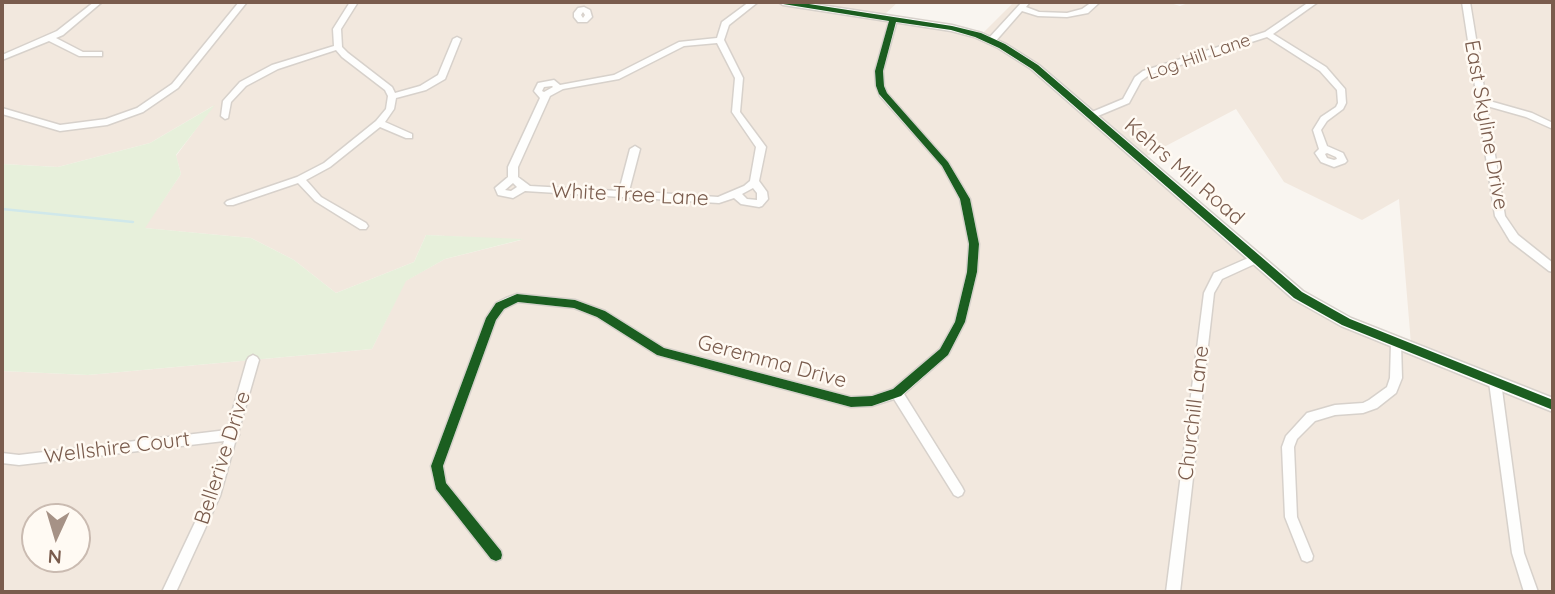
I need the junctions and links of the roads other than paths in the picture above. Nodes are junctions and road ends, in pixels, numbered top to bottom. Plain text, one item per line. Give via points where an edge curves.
1 (98, 2) edge
2 (243, 2) edge
3 (354, 2) edge
4 (754, 2) edge
5 (783, 2) edge
6 (1096, 2) edge
7 (1314, 2) edge
8 (1466, 2) edge
9 (1024, 5) edge
10 (893, 20) junction
11 (1268, 34) junction
12 (50, 38) junction
13 (457, 39) dead end
14 (720, 40) junction
15 (991, 41) junction
16 (338, 47) junction
17 (99, 54) dead end
18 (2, 58) edge
19 (393, 96) junction
20 (1482, 102) junction
21 (2, 111) edge
22 (225, 116) dead end
23 (1090, 116) junction
24 (379, 122) junction
25 (1553, 126) edge
26 (409, 136) dead end
27 (635, 149) dead end
28 (1324, 150) dead end
29 (300, 179) junction
30 (754, 182) junction
31 (623, 195) junction
32 (737, 195) junction
33 (230, 203) dead end
34 (363, 226) dead end
35 (1255, 259) junction
36 (1553, 268) edge
37 (1396, 343) junction
38 (253, 360) dead end
39 (1494, 382) junction
40 (897, 393) junction
41 (1553, 405) edge
42 (233, 435) junction
43 (2, 458) edge
44 (958, 491) dead end
45 (496, 555) dead end
46 (1307, 556) dead end
47 (169, 592) edge
48 (1174, 592) edge
49 (1531, 592) edge

1 - 12 street
2 - 21 street via 175,86 141,110 107,122 60,128
3 - 16 street via 337,29
4 - 14 street via 725,24
5 - 10 street, Kehrs Mill Road
6 - 9 street via 1085,11 1067,15 1038,14
7 - 11 street, Log Hill Lane
8 - 20 street, East Skyline Drive
9 - 15 street
10 - 15 street, Kehrs Mill Road via 952,28
10 - 40 street, Geremma Drive via 879,71 880,86 958,184 974,244 965,304 953,338 932,365
11 - 23 street, Log Hill Lane via 1146,73 1126,101
11 - 28 street via 1323,69 1341,89 1342,103 1317,130
12 - 17 street via 82,54
12 - 18 street
13 - 19 street via 442,77
14 - 30 street, White Tree Lane via 738,78 736,112 761,146
14 - 31 street, White Tree Lane via 682,44 617,76 558,88 544,97 513,167 518,183
15 - 23 street, Kehrs Mill Road via 1035,67
16 - 19 street
16 - 22 street via 275,67 243,84 227,101
19 - 24 street via 390,110
20 - 25 street
20 - 36 street, East Skyline Drive via 1500,216 1514,238
23 - 35 street, Kehrs Mill Road
24 - 26 street
24 - 29 street via 327,165
27 - 31 street
29 - 33 street
29 - 34 street via 318,199
30 - 32 street, White Tree Lane
30 - 32 street, White Tree Lane via 762,192 760,204 744,202
31 - 32 street, White Tree Lane via 719,200
35 - 37 street, Kehrs Mill Road via 1315,306
35 - 48 street, Churchill Lane via 1219,276 1209,293
37 - 39 street, Kehrs Mill Road
37 - 46 street via 1392,390 1363,408 1311,417 1292,436 1288,447 1291,517
38 - 42 street, Bellerive Drive
39 - 41 street, Kehrs Mill Road
39 - 49 street via 1518,553
40 - 44 street
40 - 45 street, Geremma Drive via 861,402 833,399 661,352 601,314 575,304 517,298 500,306 491,318 437,466 440,485
42 - 43 street, Wellshire Court via 19,460
42 - 47 street, Bellerive Drive via 203,526

